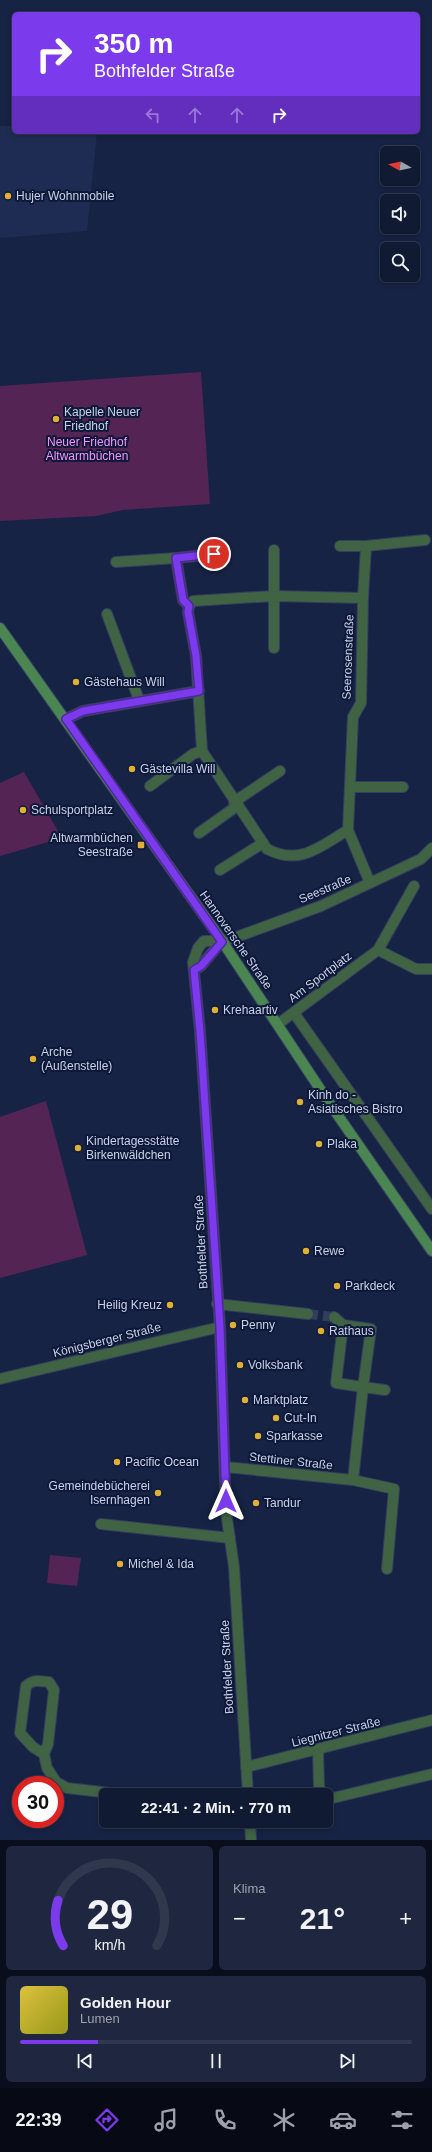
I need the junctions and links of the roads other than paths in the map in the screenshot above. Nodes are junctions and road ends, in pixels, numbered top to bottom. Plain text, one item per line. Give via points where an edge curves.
1 (425, 540) dead end
2 (340, 546) dead end
3 (366, 546) junction
4 (274, 550) dead end
5 (214, 554) dead end
6 (176, 558) junction
7 (116, 562) dead end
8 (274, 596) junction
9 (363, 598) junction
10 (189, 606) junction
11 (107, 614) dead end
12 (0, 628) edge
13 (274, 648) dead end
14 (199, 691) junction
15 (139, 700) junction
16 (66, 719) junction
17 (202, 751) junction
18 (280, 771) dead end
19 (150, 786) dead end
20 (350, 787) junction
21 (403, 787) dead end
22 (235, 804) junction
23 (348, 830) junction
24 (198, 833) dead end
25 (262, 843) junction
26 (432, 848) edge
27 (220, 870) dead end
28 (370, 883) junction
29 (414, 886) dead end
30 (222, 942) junction
31 (378, 950) junction
32 (432, 969) edge
33 (294, 1013) junction
34 (278, 1024) junction
35 (432, 1210) edge
36 (432, 1250) edge
37 (218, 1304) junction
38 (308, 1314) tunnel mouth
39 (334, 1317) tunnel mouth
40 (343, 1325) junction
41 (220, 1327) junction
42 (0, 1379) edge
43 (363, 1387) junction
44 (385, 1390) dead end
45 (226, 1467) junction
46 (353, 1480) junction
47 (101, 1524) dead end
48 (230, 1538) junction
49 (387, 1569) dead end
50 (432, 1720) edge
51 (318, 1749) junction
52 (44, 1754) junction
53 (246, 1767) junction
54 (432, 1774) edge
55 (248, 1788) edge
56 (320, 1788) edge
57 (99, 1792) edge
58 (333, 1798) edge
59 (250, 1828) edge
60 (251, 1840) edge

1 - 3 street
2 - 3 street
3 - 9 street, Seerosenstraße
4 - 8 street
5 - 6 street
6 - 7 street
6 - 10 street via 183,600
8 - 9 street, Seerosenstraße
8 - 10 street, Seerosenstraße via 193,600
8 - 13 street
9 - 20 street, Seerosenstraße via 361,703 353,717
10 - 14 street
11 - 15 street
12 - 16 main road, Hannoversche Straße
14 - 15 street
14 - 17 street
15 - 16 street via 83,711
16 - 30 main road, Hannoversche Straße
17 - 19 street via 193,754
17 - 22 street
18 - 22 street
20 - 21 street
20 - 23 street, Seerosenstraße
22 - 24 street
22 - 25 street
23 - 25 street via 305,855 274,852
23 - 28 street, Seerosenstraße
25 - 27 street
26 - 28 street, Seestraße via 421,859
28 - 30 street, Seestraße via 321,906
29 - 31 street, Am Sportplatz
30 - 34 main road, Hannoversche Straße
30 - 37 street, Bothfelder Straße via 201,966 194,970
31 - 32 street via 416,969
31 - 33 street, Am Sportplatz
33 - 34 street, Am Sportplatz
33 - 35 street
34 - 36 main road, Hannoversche Straße via 330,1104
37 - 38 street
37 - 41 street, Bothfelder Straße
39 - 40 street
40 - 43 street via 336,1383
40 - 43 street via 371,1329
41 - 42 street, Königsberger Straße
41 - 45 street, Bothfelder Straße
43 - 44 street
43 - 46 street
45 - 46 street, Stettiner Straße
45 - 48 street, Bothfelder Straße via 226,1512
46 - 49 street, Stettiner Straße via 394,1489
47 - 48 street
48 - 53 street, Bothfelder Straße
50 - 51 street, Liegnitzer Straße
51 - 53 street, Liegnitzer Straße
51 - 56 street
52 - 52 street via 48,1744 54,1690 49,1682 36,1681 26,1686 20,1733
52 - 57 street via 47,1768 56,1782 67,1788
53 - 55 street, Bothfelder Straße
54 - 58 street
59 - 60 street

